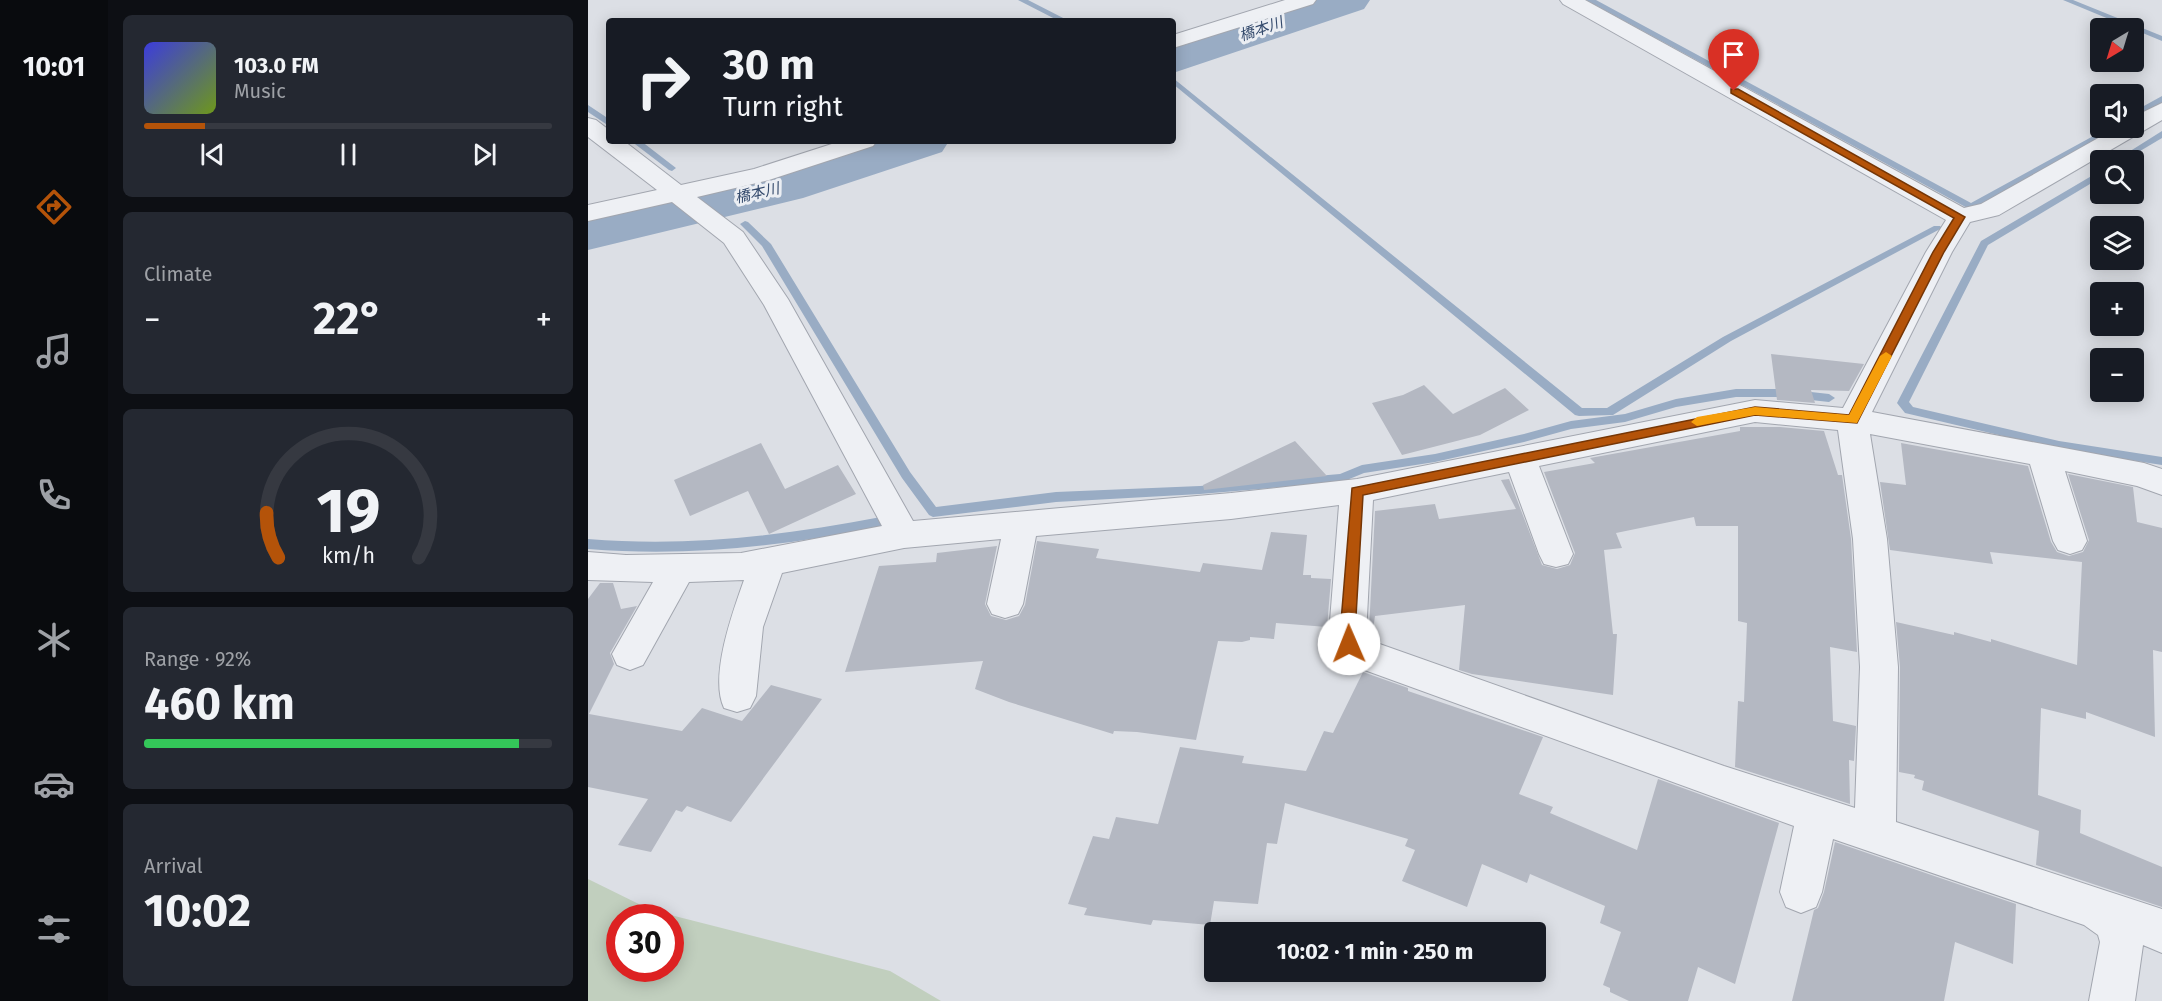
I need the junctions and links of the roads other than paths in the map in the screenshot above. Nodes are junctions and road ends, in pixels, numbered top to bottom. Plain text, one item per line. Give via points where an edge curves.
1 (1306, 0) edge
2 (1570, 0) edge
3 (1176, 41) edge
4 (2162, 110) edge
5 (2144, 120) edge
6 (588, 125) edge
7 (2113, 138) edge
8 (606, 139) edge
9 (613, 144) edge
10 (856, 144) edge
11 (677, 194) junction
12 (588, 213) edge
13 (1960, 217) junction
14 (1852, 420) junction
15 (2044, 456) junction
16 (1520, 458) junction
17 (2162, 483) edge
18 (1357, 491) junction
19 (1021, 524) junction
20 (904, 535) junction
21 (2070, 541) dead end
22 (1556, 554) dead end
23 (768, 562) junction
24 (588, 566) edge
25 (679, 568) junction
26 (1005, 604) dead end
27 (630, 654) dead end
28 (737, 696) dead end
29 (1817, 815) junction
30 (1875, 833) junction
31 (1801, 892) dead end
32 (2104, 913) junction
33 (2162, 931) edge
34 (2112, 1001) edge

1 - 3 street
2 - 13 street
4 - 5 street
6 - 8 street
7 - 13 street via 1990,210
9 - 11 street
10 - 11 street via 760,175
11 - 12 street
11 - 20 street via 734,238 771,295
13 - 14 street
14 - 15 street
14 - 16 street via 1755,411
14 - 30 street via 1870,539 1879,666
15 - 17 street via 2144,475
15 - 21 street
16 - 18 street
16 - 22 street
18 - 19 street
18 - 29 street via 1347,634 1349,644 1361,653
19 - 20 street
19 - 26 street
20 - 23 street
23 - 25 street via 741,567
23 - 28 street via 745,627
24 - 25 street
25 - 27 street
29 - 30 street
29 - 31 street
30 - 32 street
32 - 33 street
32 - 34 street via 2117,922 2122,942

